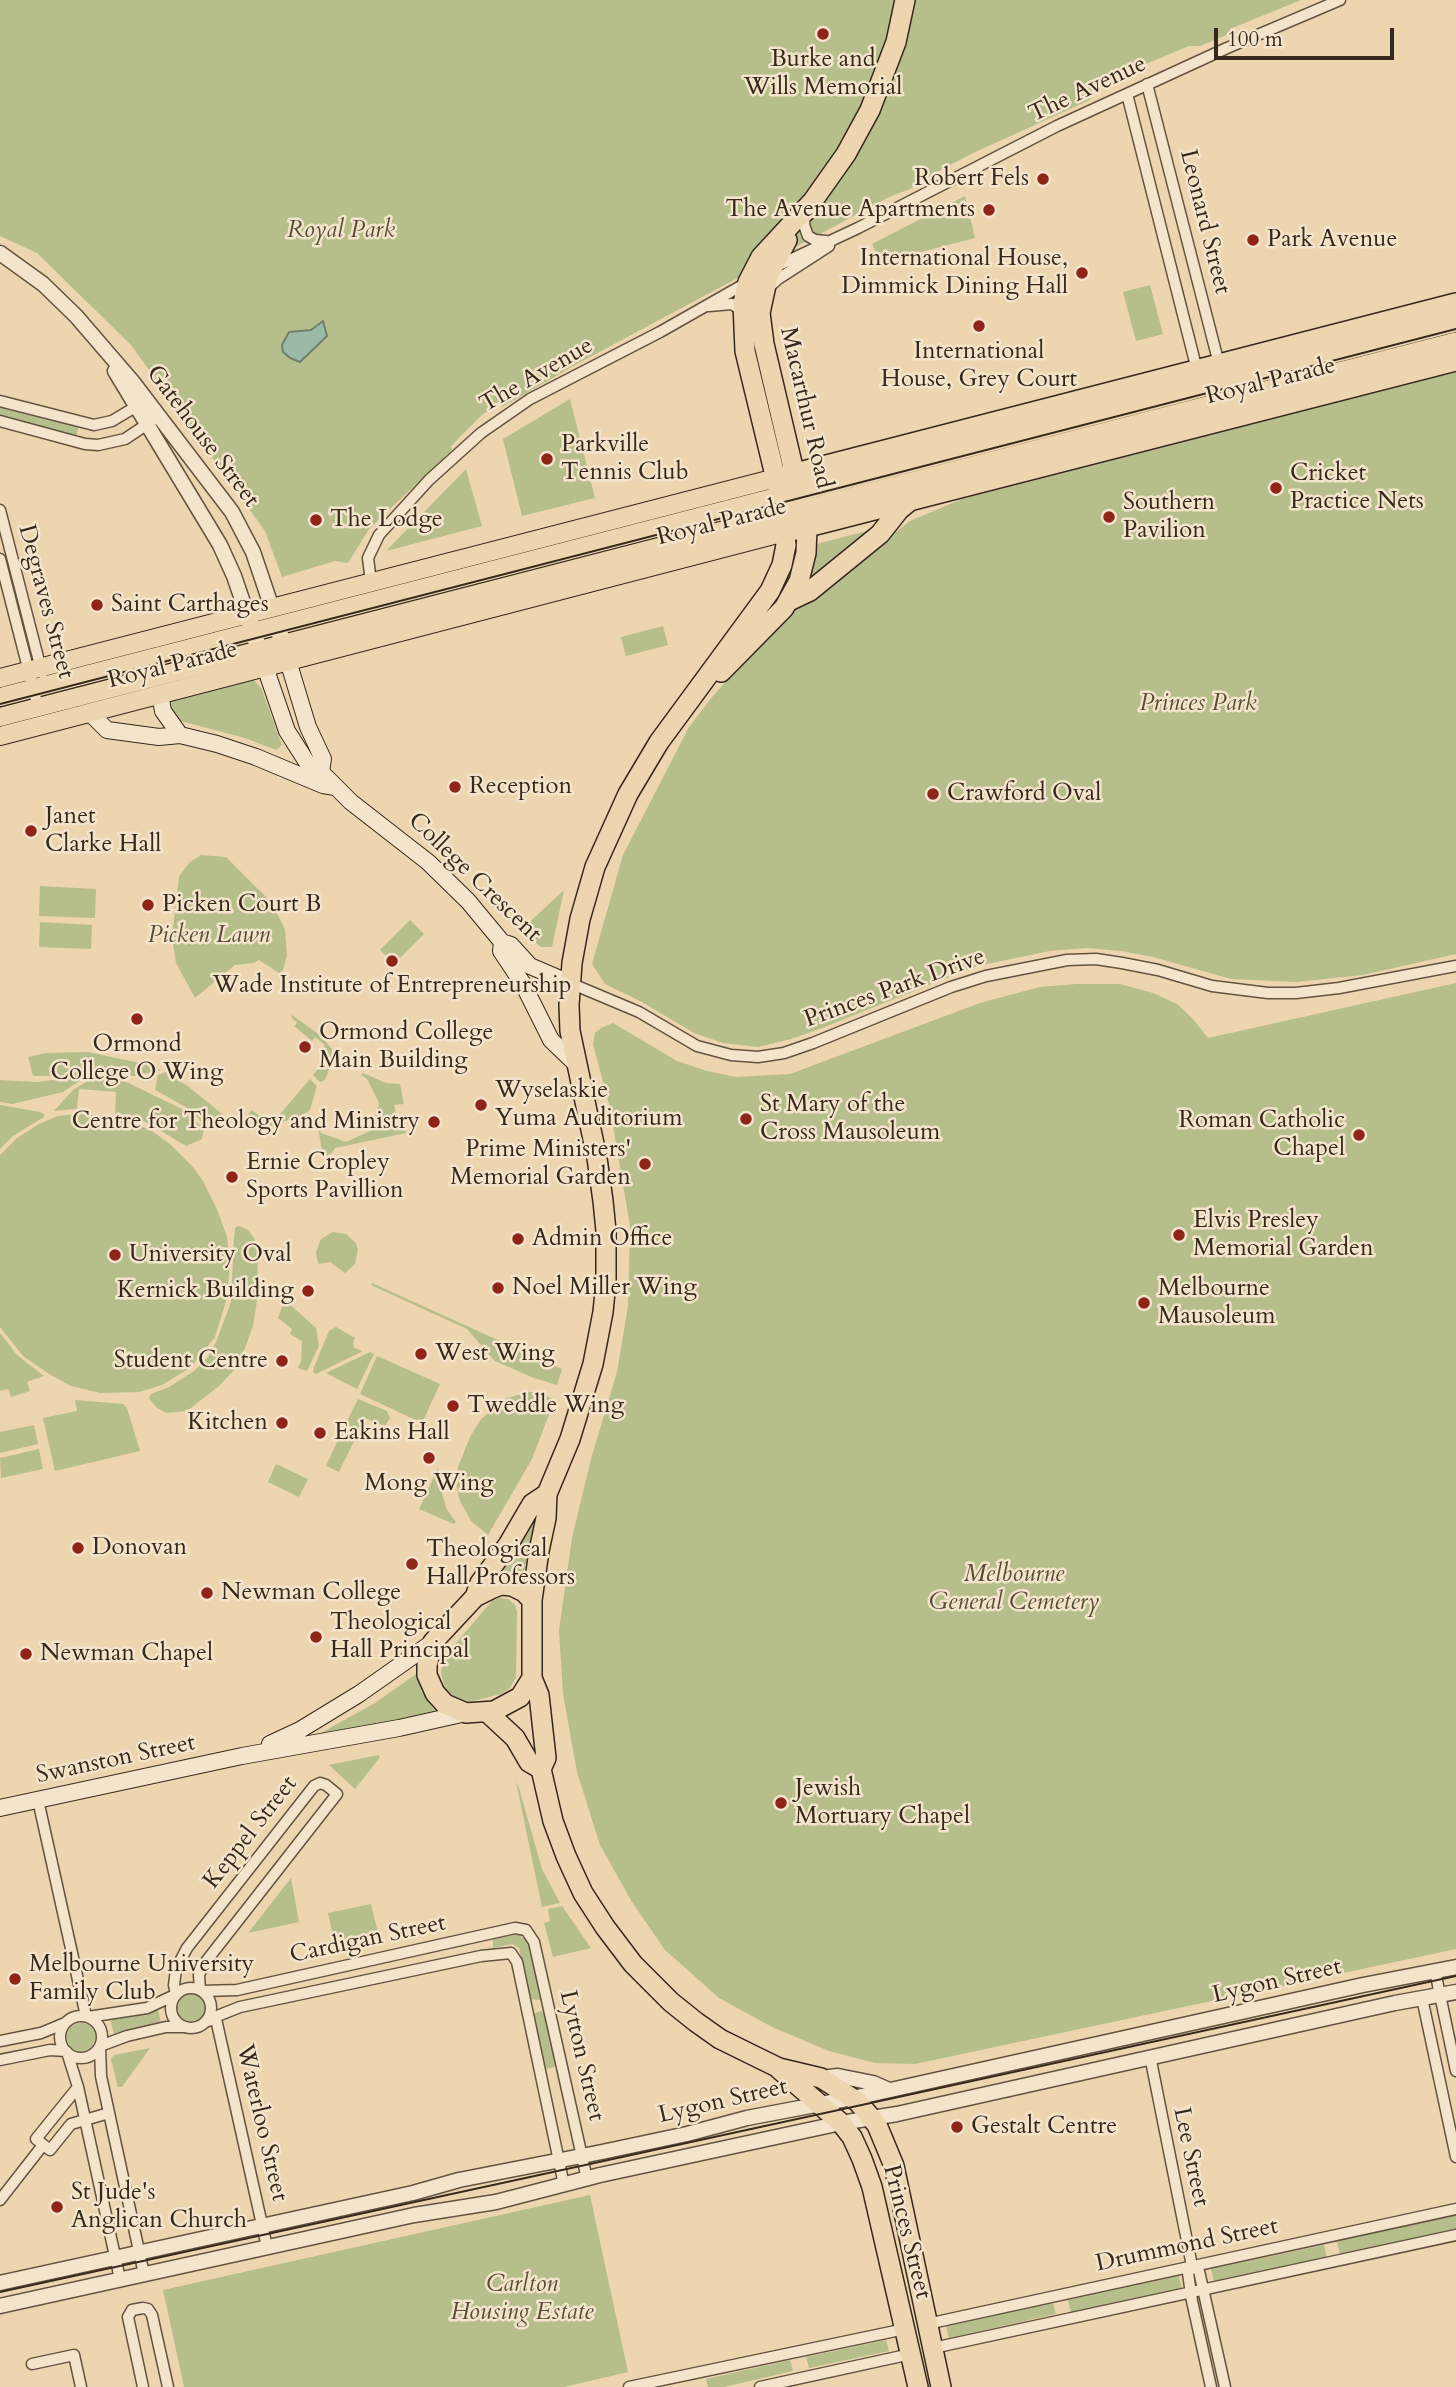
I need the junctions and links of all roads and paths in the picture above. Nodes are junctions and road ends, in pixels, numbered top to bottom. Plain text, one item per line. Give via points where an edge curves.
1 (905, 0) edge
2 (1340, 0) edge
3 (1147, 84) junction
4 (1126, 94) junction
5 (1157, 123) junction
6 (1136, 128) junction
7 (808, 207) junction
8 (858, 228) junction
9 (828, 241) junction
10 (0, 253) edge
11 (770, 270) junction
12 (755, 289) junction
13 (1456, 303) edge
14 (703, 307) junction
15 (742, 311) junction
16 (1456, 322) edge
17 (1211, 332) junction
18 (762, 336) junction
19 (1189, 338) junction
20 (1444, 342) edge
21 (1212, 381) junction
22 (0, 401) edge
23 (141, 403) junction
24 (1245, 405) junction
25 (158, 416) junction
26 (1200, 417) junction
27 (0, 421) edge
28 (84, 424) junction
29 (147, 426) junction
30 (80, 442) junction
31 (1083, 447) junction
32 (911, 501) junction
33 (791, 503) junction
34 (0, 510) edge
35 (641, 522) junction
36 (0, 559) edge
37 (371, 582) junction
38 (376, 600) junction
39 (789, 601) junction
40 (272, 608) junction
41 (247, 614) junction
42 (381, 618) junction
43 (278, 626) junction
44 (253, 632) junction
45 (373, 640) junction
46 (259, 650) junction
47 (286, 652) junction
48 (265, 667) junction
49 (35, 669) junction
50 (0, 678) edge
51 (39, 687) junction
52 (160, 694) junction
53 (0, 697) edge
54 (44, 706) junction
55 (683, 708) junction
56 (90, 713) junction
57 (0, 717) edge
58 (180, 735) junction
59 (0, 736) edge
60 (321, 772) junction
61 (335, 787) junction
62 (502, 942) junction
63 (1456, 966) edge
64 (570, 983) junction
65 (576, 1063) junction
66 (547, 1494) junction
67 (475, 1597) junction
68 (532, 1600) junction
69 (433, 1642) junction
70 (532, 1678) junction
71 (487, 1712) junction
72 (466, 1713) junction
73 (242, 1756) junction
74 (541, 1769) junction
75 (38, 1800) junction
76 (0, 1808) edge
77 (271, 1839) junction
78 (289, 1854) junction
79 (534, 1942) joint
80 (511, 1953) joint
81 (400, 1954) junction
82 (1456, 1967) edge
83 (1435, 1971) junction
84 (404, 1973) junction
85 (1417, 1974) junction
86 (301, 1975) junction
87 (202, 1990) junction
88 (1456, 1992) edge
89 (305, 1994) junction
90 (176, 1995) junction
91 (1440, 1995) junction
92 (1422, 1998) junction
93 (547, 2004) junction
94 (527, 2008) junction
95 (87, 2017) junction
96 (206, 2021) junction
97 (65, 2023) junction
98 (187, 2027) junction
99 (1145, 2035) junction
100 (0, 2041) edge
101 (100, 2046) junction
102 (66, 2052) junction
103 (1150, 2056) junction
104 (0, 2060) edge
105 (779, 2068) junction
106 (1456, 2071) edge
107 (563, 2072) junction
108 (542, 2077) junction
109 (821, 2078) junction
110 (78, 2087) junction
111 (889, 2090) junction
112 (852, 2097) junction
113 (820, 2103) junction
114 (572, 2108) junction
115 (109, 2113) junction
116 (550, 2113) junction
117 (872, 2118) junction
118 (85, 2119) junction
119 (841, 2123) junction
120 (43, 2145) junction
121 (582, 2156) junction
122 (1456, 2157) edge
123 (560, 2160) junction
124 (587, 2179) junction
125 (564, 2185) junction
126 (0, 2200) edge
127 (1456, 2209) edge
128 (263, 2225) junction
129 (1456, 2235) edge
130 (267, 2247) junction
131 (140, 2253) junction
132 (116, 2258) junction
133 (1192, 2266) junction
134 (144, 2274) junction
135 (120, 2279) junction
136 (0, 2283) edge
137 (1198, 2290) junction
138 (0, 2306) edge
139 (927, 2324) junction
140 (905, 2329) junction
141 (1216, 2346) junction
142 (933, 2348) junction
143 (911, 2354) junction
144 (1205, 2360) junction
145 (32, 2364) dead end
146 (81, 2387) edge
147 (143, 2387) edge
148 (168, 2387) edge
149 (629, 2387) edge
150 (760, 2387) edge
151 (918, 2387) edge
152 (941, 2387) edge
153 (1211, 2387) edge
154 (1225, 2387) edge

1 - 7 highway, Macarthur Road via 892,53 870,110
2 - 3 street, The Avenue
3 - 4 street, The Avenue
3 - 5 street, Leonard Street
4 - 6 street, Leonard Street
4 - 8 street, The Avenue
5 - 6 street, Leonard Street
5 - 17 street, Leonard Street
6 - 19 street, Leonard Street
7 - 9 street via 806,234
7 - 11 highway, Macarthur Road
7 - 12 highway, Macarthur Road via 757,262
8 - 9 street, The Avenue
8 - 12 street, The Avenue
9 - 11 street, The Avenue
10 - 23 street, Gatehouse Street via 57,297 97,340
11 - 12 highway, Macarthur Road
12 - 14 street, The Avenue
12 - 15 highway, Macarthur Road
12 - 18 highway, Macarthur Road
13 - 20 highway, Royal Parade
14 - 15 street via 729,304
14 - 37 street, The Avenue via 530,399 466,445 379,535 368,558
15 - 18 highway
15 - 33 highway, Macarthur Road via 745,351
16 - 20 highway, Royal Parade
17 - 19 street, Leonard Street
17 - 21 street, Leonard Street
18 - 33 highway, Macarthur Road
19 - 21 street, Leonard Street
20 - 21 highway, Royal Parade
20 - 24 highway, Royal Parade
21 - 24 highway, Royal Parade
21 - 26 highway, Royal Parade
21 - 33 highway, Royal Parade via 954,442
22 - 28 street
23 - 25 street, Gatehouse Street
23 - 28 street via 106,423
23 - 29 street, Gatehouse Street
24 - 26 highway, Royal Parade
25 - 29 street
25 - 40 street, Gatehouse Street via 235,516
26 - 31 highway, Royal Parade
27 - 30 street
28 - 30 street
29 - 30 street via 113,443
29 - 41 street, Gatehouse Street via 220,545
31 - 32 highway, Royal Parade
31 - 33 highway, Royal Parade
32 - 33 highway, Royal Parade
32 - 39 highway via 880,534 807,593
33 - 35 main road, Royal Parade
33 - 39 highway via 808,538
33 - 42 main road, Royal Parade
33 - 45 main road, Royal Parade
33 - 55 highway via 784,558 774,585
34 - 49 street, Degraves Street
35 - 37 main road, Royal Parade
35 - 38 main road, Royal Parade
36 - 49 street, Degraves Street
37 - 38 main road
37 - 40 main road, Royal Parade
38 - 42 main road
38 - 43 main road, Royal Parade
39 - 55 highway
40 - 41 main road, Royal Parade
40 - 43 main road, College Crescent
41 - 44 main road, College Crescent
41 - 49 main road, Royal Parade
42 - 45 main road
42 - 47 main road, Royal Parade
43 - 44 main road, Royal Parade
43 - 47 main road, College Crescent
44 - 46 main road, College Crescent
44 - 51 main road, Royal Parade
45 - 47 main road, Royal Parade
46 - 47 main road, Royal Parade
46 - 48 main road, College Crescent
46 - 54 main road, Royal Parade
47 - 48 main road, Royal Parade
47 - 60 main road, College Crescent via 311,736 323,759
48 - 52 main road, Royal Parade
48 - 60 main road, College Crescent via 289,736 308,764
49 - 50 main road, Royal Parade
49 - 51 street, Degraves Street
51 - 53 main road, Royal Parade
51 - 54 street, Degraves Street
52 - 56 main road, Royal Parade
52 - 58 main road via 163,711
54 - 57 main road, Royal Parade
55 - 64 highway via 647,760 608,834 580,919
56 - 58 main road, College Crescent via 107,730
56 - 59 main road, Royal Parade
58 - 61 main road, College Crescent via 240,751
60 - 61 main road, College Crescent
61 - 62 main road, College Crescent via 438,870
62 - 64 main road, College Crescent via 530,965
62 - 65 main road via 501,951 551,1041
63 - 64 street, Princes Park Drive via 1339,988 1279,993 1212,986 1122,963 1067,960 986,976 793,1049 758,1057 697,1046 639,1012
64 - 65 highway
65 - 66 highway via 603,1201 606,1282 589,1379
66 - 67 highway via 532,1504
66 - 68 highway
67 - 68 highway via 508,1585
67 - 69 highway
68 - 70 highway
69 - 72 highway via 427,1665 432,1688 445,1704
69 - 73 main road, Swanston Street via 309,1725
70 - 71 highway via 517,1699
70 - 74 highway via 539,1695 546,1758
71 - 72 highway
71 - 74 highway via 515,1738 529,1762
72 - 73 main road, Swanston Street
73 - 75 main road, Swanston Street
74 - 105 highway via 553,1821 583,1893 633,1964 702,2026
75 - 76 main road, Swanston Street
75 - 95 street
77 - 78 street
77 - 78 street, Keppel Street via 314,1786 326,1785 337,1794
77 - 90 street, Keppel Street via 181,1957
78 - 87 street, Keppel Street via 204,1964 199,1975
79 - 81 street, Cardigan Street via 527,1931 518,1928
79 - 93 street, Lytton Street
80 - 84 street, Cardigan Street
80 - 94 street, Lytton Street
81 - 84 street
81 - 86 street, Cardigan Street
82 - 83 street, Lygon Street
83 - 85 street, Lygon Street
83 - 91 street
84 - 89 street, Cardigan Street
85 - 92 street
85 - 99 street, Lygon Street
86 - 87 street, Cardigan Street via 233,1991
86 - 89 street
87 - 90 street via 188,1988
87 - 96 street via 211,2005
88 - 91 street, Lygon Street
89 - 96 street, Cardigan Street via 240,2007
90 - 95 street via 148,2008
90 - 98 street via 172,2015
91 - 92 street, Lygon Street
91 - 106 street
92 - 103 street, Lygon Street
92 - 122 street
93 - 94 street
93 - 107 street, Lytton Street
94 - 108 street, Lytton Street
95 - 97 street
95 - 101 street via 101,2031
96 - 98 street
96 - 128 street, Waterloo Street via 216,2019
97 - 100 street
97 - 102 street via 60,2037
98 - 101 street via 163,2028
99 - 103 street
99 - 111 street, Lygon Street
101 - 102 street via 86,2057
101 - 115 street
102 - 104 street via 50,2050
102 - 110 street
103 - 117 street, Lygon Street
103 - 133 street, Lee Street
105 - 109 highway, Princes Street
105 - 113 highway, Princes Street
107 - 108 street
107 - 114 street, Lytton Street
108 - 116 street, Lytton Street
109 - 111 street via 838,2076
109 - 112 highway, Princes Street
110 - 118 street
110 - 120 street via 36,2139
111 - 112 street, Lygon Street
112 - 113 street, Lygon Street
112 - 117 highway, Princes Street
113 - 119 highway, Princes Street
113 - 121 street, Lygon Street
114 - 116 street
114 - 121 street, Lytton Street
115 - 118 street
115 - 131 street
116 - 123 street, Lytton Street
117 - 119 street, Lygon Street
117 - 139 highway, Princes Street via 894,2166
118 - 120 street via 67,2127 50,2150
118 - 132 street
119 - 124 street, Lygon Street
119 - 140 highway, Princes Street via 867,2169
120 - 126 street
121 - 123 street, Lygon Street
121 - 124 street, Lytton Street
123 - 125 street, Lytton Street
123 - 128 street, Lygon Street
124 - 125 street, Lygon Street
125 - 130 street, Lygon Street
127 - 133 street, Drummond Street
128 - 130 street, Waterloo Street
128 - 131 street, Lygon Street
129 - 137 street, Drummond Street
130 - 134 street, Lygon Street
131 - 132 street, Lygon Street
131 - 134 street
132 - 135 street
132 - 136 street, Lygon Street
133 - 137 street, Lee Street via 1199,2271
133 - 139 street, Drummond Street
134 - 135 street, Lygon Street
135 - 138 street, Lygon Street
137 - 141 street, Lee Street
137 - 142 street, Drummond Street
137 - 144 street, Lee Street
139 - 142 highway, Princes Street
140 - 143 highway, Princes Street
140 - 149 street
141 - 144 street
141 - 154 street, Lee Street
142 - 152 highway, Princes Street
143 - 150 street
143 - 151 highway, Princes Street
144 - 153 street, Lee Street
145 - 146 street via 74,2356
147 - 148 street via 128,2317 132,2310 143,2308 152,2315

